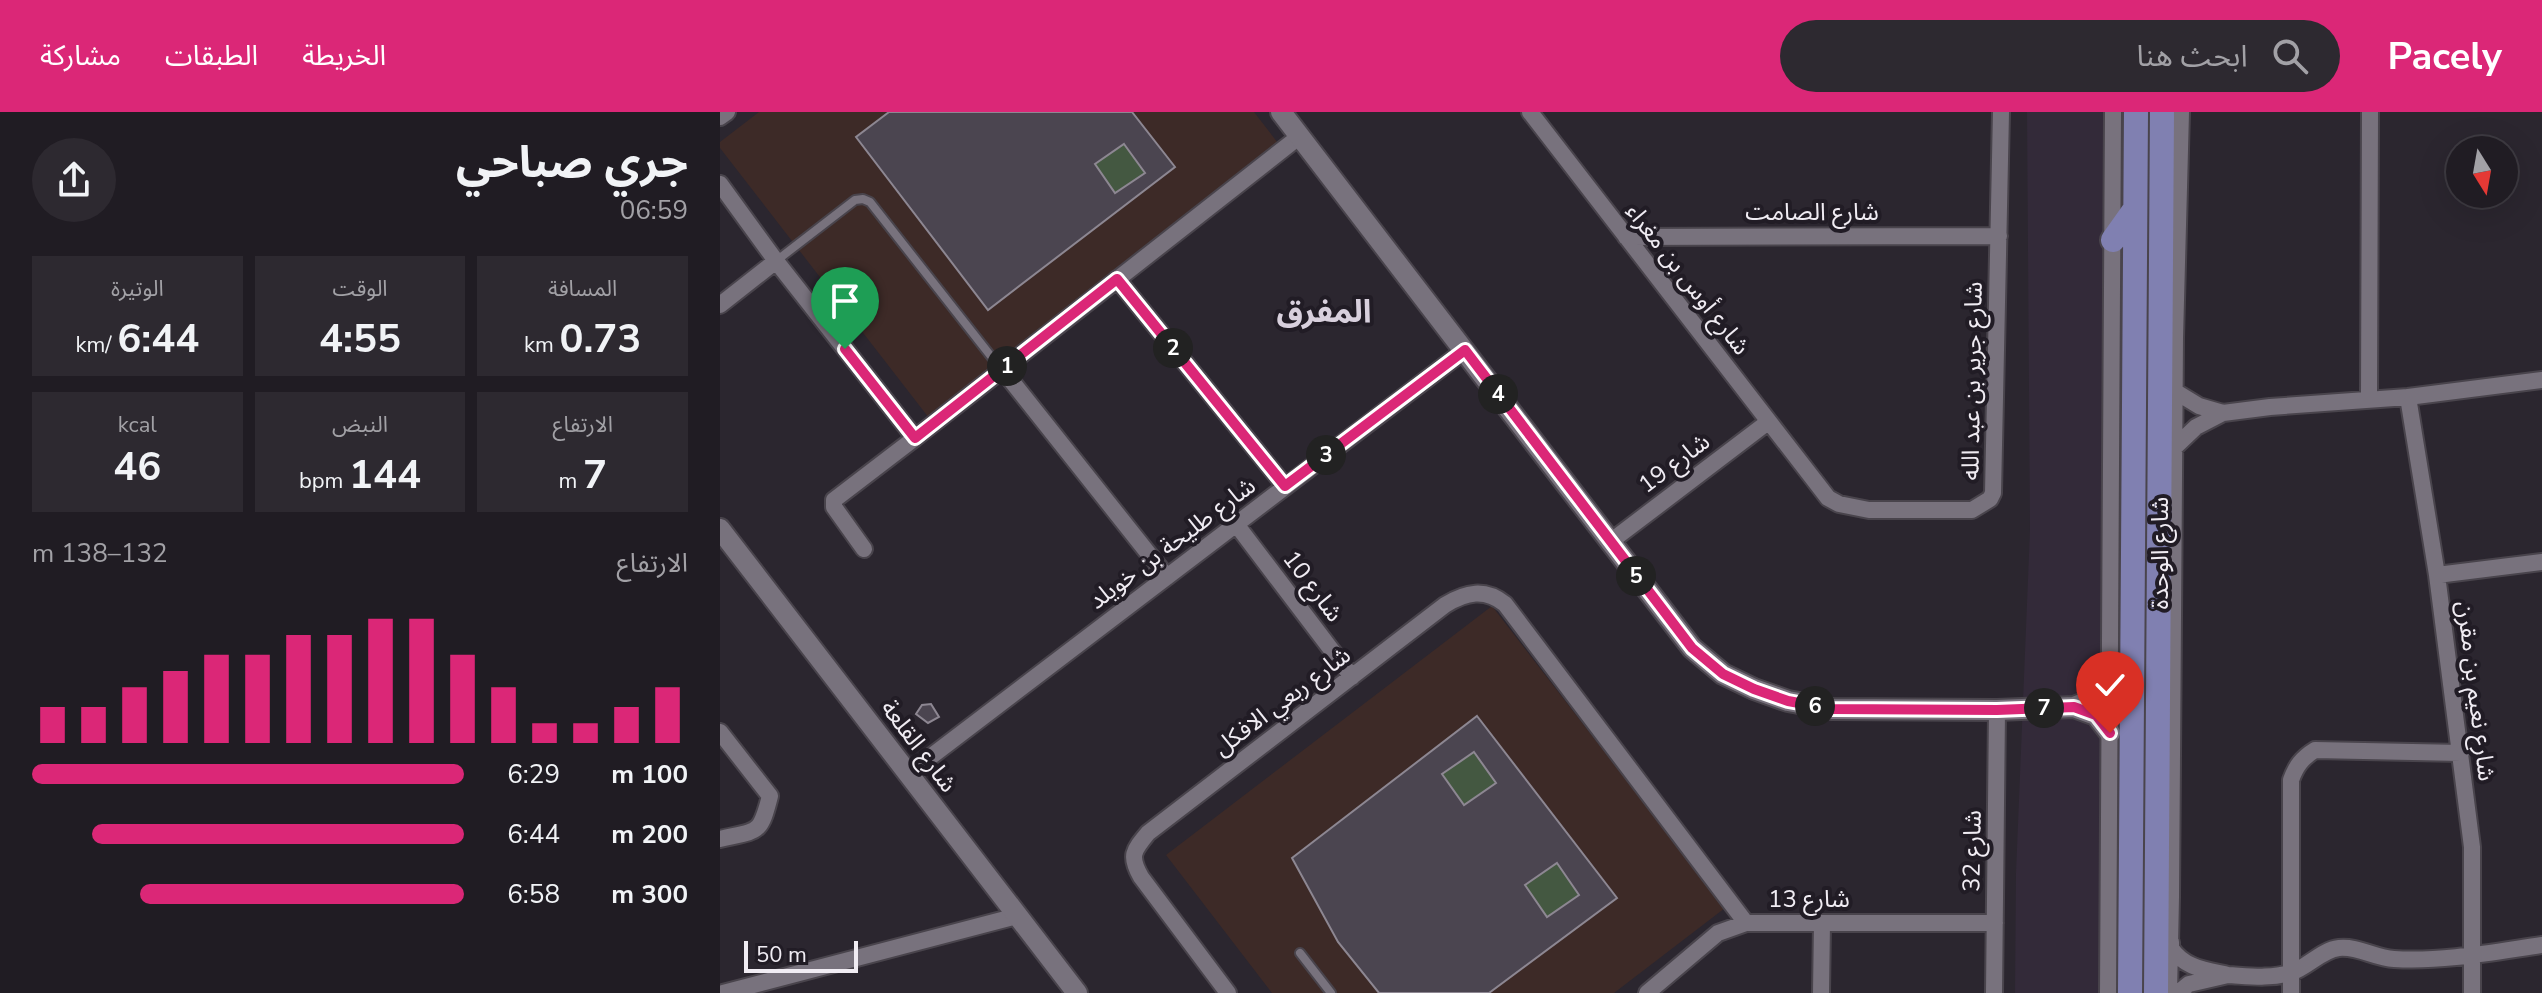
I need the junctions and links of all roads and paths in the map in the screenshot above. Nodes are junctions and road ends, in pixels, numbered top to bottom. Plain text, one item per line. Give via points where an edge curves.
1 (727, 112) edge
2 (1281, 112) edge
3 (1530, 112) edge
4 (1538, 112) edge
5 (2001, 112) edge
6 (2113, 112) edge
7 (2136, 112) edge
8 (2162, 112) edge
9 (2181, 112) edge
10 (2370, 112) edge
11 (720, 117) edge
12 (1300, 136) junction
13 (720, 184) edge
14 (2135, 209) junction
15 (1999, 236) junction
16 (1626, 237) junction
17 (2113, 240) junction
18 (776, 261) junction
19 (1117, 279) junction
20 (720, 305) edge
21 (2162, 313) junction
22 (2175, 338) junction
23 (1465, 350) junction
24 (1002, 369) junction
25 (2542, 380) edge
26 (2176, 392) junction
27 (2408, 397) junction
28 (2369, 399) junction
29 (2223, 413) junction
30 (1768, 422) junction
31 (915, 438) junction
32 (2175, 447) junction
33 (1808, 474) joint
34 (1285, 486) junction
35 (2168, 506) junction
36 (1236, 524) junction
37 (720, 529) edge
38 (1610, 542) junction
39 (864, 549) dead end
40 (2542, 562) edge
41 (2437, 575) junction
42 (1167, 577) junction
43 (2122, 617) junction
44 (1352, 677) junction
45 (2111, 679) junction
46 (2074, 707) junction
47 (1997, 710) junction
48 (720, 732) edge
49 (2110, 733) junction
50 (2461, 753) junction
51 (908, 774) junction
52 (720, 839) edge
53 (2158, 870) junction
54 (2171, 897) junction
55 (1017, 916) junction
56 (1746, 923) junction
57 (1822, 923) junction
58 (1995, 923) junction
59 (2171, 942) junction
60 (2542, 945) edge
61 (1300, 953) dead end
62 (2473, 956) junction
63 (2291, 973) junction
64 (2228, 975) junction
65 (730, 992) edge
66 (1077, 993) edge
67 (1228, 993) edge
68 (1331, 993) edge
69 (1647, 993) edge
70 (1821, 993) edge
71 (1994, 993) edge
72 (2108, 993) edge
73 (2130, 993) edge
74 (2156, 993) edge
75 (2169, 993) edge
76 (2178, 993) edge
77 (2291, 993) edge
78 (2472, 993) edge

1 - 11 street
2 - 12 street
3 - 4 street
3 - 16 street, شارع أوس بن مغراء
5 - 15 street, شارع جرير بن عبد الله
6 - 17 street
7 - 14 main road, شارع الوحدة
8 - 21 main road, شارع الوحدة
9 - 22 street
10 - 28 street
12 - 19 street
12 - 23 street
13 - 18 street
14 - 17 main road
14 - 43 main road, شارع الوحدة
15 - 16 street, شارع الصامت
15 - 33 street, شارع جرير بن عبد الله via 1995,479 1990,499 1972,510 1869,510 1828,498
16 - 30 street, شارع أوس بن مغراء
17 - 43 street
18 - 20 street
18 - 24 lane via 855,200 870,202
18 - 31 street
19 - 24 street
19 - 34 street
21 - 22 main road
21 - 35 main road, شارع الوحدة
22 - 26 street
23 - 34 street, شارع طليحة بن خويلد
23 - 38 street
24 - 31 street
24 - 42 street
25 - 27 street
26 - 29 street
26 - 32 street
27 - 28 street
27 - 41 street, شارع نعيم بن مقرن
28 - 29 street
29 - 32 street via 2196,427
30 - 33 street, شارع أوس بن مغراء
30 - 38 street, شارع 19
31 - 39 street via 834,500
32 - 35 street
34 - 36 street, شارع طليحة بن خويلد
35 - 53 main road, شارع الوحدة
35 - 54 street
36 - 42 street, شارع طليحة بن خويلد
36 - 44 street, شارع 10
37 - 51 street, شارع القلعة
38 - 47 street via 1692,648 1723,674 1754,689 1832,709
40 - 41 street
41 - 50 street, شارع نعيم بن مقرن
42 - 51 street, شارع طليحة بن خويلد
43 - 45 street
43 - 73 main road, شارع الوحدة
44 - 56 street, شارع ربعي الافكل via 1445,605 1463,595 1495,596
44 - 67 street, شارع ربعي الافكل via 1148,833 1134,851 1135,867
45 - 46 street via 2096,698
45 - 49 street
46 - 47 street
46 - 49 street via 2096,715
47 - 58 street, شارع 32
48 - 52 street via 770,796 762,825
49 - 72 street
50 - 62 street, شارع نعيم بن مقرن via 2472,847
50 - 63 street via 2315,750 2304,756 2291,780
51 - 55 street, شارع القلعة
53 - 54 street
53 - 74 main road, شارع الوحدة
54 - 59 street
55 - 65 street
55 - 66 street, شارع القلعة
56 - 57 street, شارع 13
56 - 69 street, شارع 13 via 1718,933
57 - 58 street, شارع 13
57 - 70 street
58 - 71 street, شارع 32
59 - 64 street via 2176,955 2194,967
59 - 75 street
60 - 62 street
61 - 68 lane
62 - 63 street via 2396,960 2338,948
62 - 78 street, شارع نعيم بن مقرن
63 - 64 street
63 - 77 street
64 - 76 street via 2189,984

